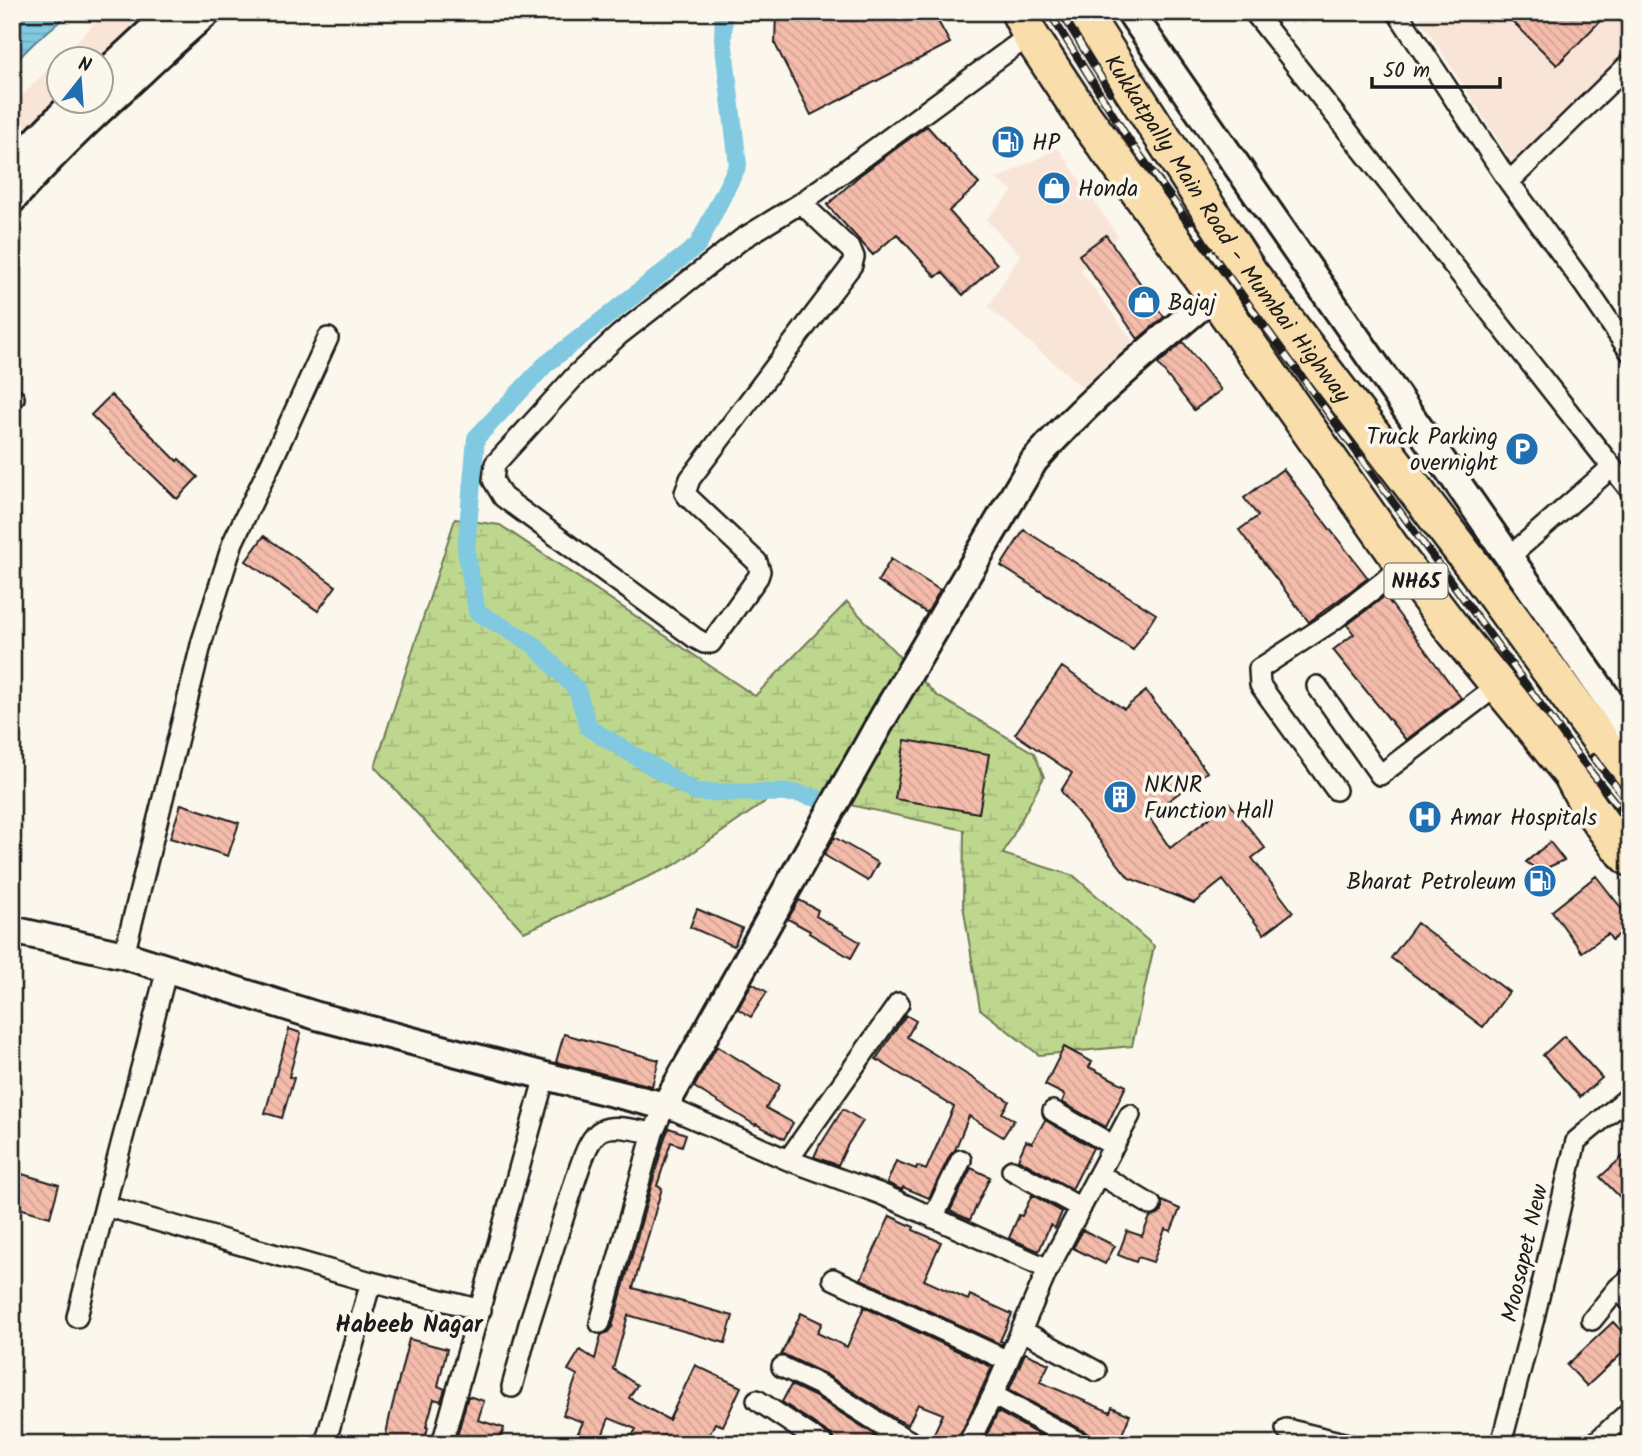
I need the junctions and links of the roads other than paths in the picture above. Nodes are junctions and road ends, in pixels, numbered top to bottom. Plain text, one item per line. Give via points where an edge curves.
1 (171, 12) edge
2 (208, 12) edge
3 (1130, 12) edge
4 (1254, 12) edge
5 (1397, 12) edge
6 (1087, 13) edge
7 (1025, 24) edge
8 (116, 63) edge
9 (1630, 63) edge
10 (60, 116) edge
11 (12, 165) edge
12 (1509, 182) junction
13 (12, 200) edge
14 (801, 203) junction
15 (1214, 295) junction
16 (328, 338) dead end
17 (1630, 352) edge
18 (1612, 467) junction
19 (1630, 490) edge
20 (1429, 508) junction
21 (1394, 552) junction
22 (1508, 557) junction
23 (1499, 685) junction
24 (1317, 686) dead end
25 (1625, 742) edge
26 (1336, 790) dead end
27 (1630, 858) edge
28 (12, 930) edge
29 (124, 955) junction
30 (167, 969) junction
31 (898, 1003) dead end
32 (545, 1076) junction
33 (1630, 1096) edge
34 (665, 1106) junction
35 (1054, 1111) dead end
36 (1130, 1115) dead end
37 (653, 1133) junction
38 (1114, 1146) junction
39 (788, 1160) junction
40 (961, 1160) dead end
41 (1012, 1170) dead end
42 (1099, 1174) junction
43 (1151, 1205) dead end
44 (105, 1206) junction
45 (1081, 1208) junction
46 (933, 1218) junction
47 (1048, 1269) junction
48 (833, 1279) dead end
49 (371, 1282) junction
50 (1626, 1289) edge
51 (481, 1310) junction
52 (77, 1317) dead end
53 (1592, 1320) dead end
54 (600, 1323) dead end
55 (1021, 1330) junction
56 (1008, 1361) junction
57 (782, 1367) dead end
58 (1096, 1371) dead end
59 (512, 1387) dead end
60 (993, 1395) junction
61 (757, 1400) dead end
62 (1630, 1411) edge
63 (1286, 1429) dead end
64 (886, 1437) edge
65 (325, 1444) edge
66 (442, 1444) edge
67 (823, 1444) edge
68 (915, 1444) edge
69 (968, 1444) edge
70 (1082, 1444) edge
71 (1348, 1444) edge
72 (1501, 1444) edge
73 (1594, 1444) edge

1 - 8 street
2 - 13 street via 94,115
3 - 22 street
4 - 18 street
5 - 12 street
6 - 20 highway, Kukkatpally Main Road - Mumbai Highway / NH65 via 1249,272
7 - 14 street via 989,63
7 - 15 highway, NH65 via 1083,114
9 - 12 street
10 - 11 street
12 - 17 street
14 - 14 street via 855,257 690,479 688,498 757,562 760,571 711,643 704,643 503,497 493,480 495,464 619,335 742,239
15 - 21 highway, NH65
15 - 34 street via 1115,378 1034,461 884,716
16 - 29 street via 233,542 202,641
18 - 19 street
18 - 22 street
20 - 21 highway
20 - 25 highway, Kukkatpally Main Road - Mumbai Highway / NH65 via 1477,571
21 - 23 highway, NH65
21 - 26 street via 1384,581 1259,669 1260,685
22 - 25 street
23 - 24 street via 1380,775
23 - 27 highway, NH65 via 1571,774 1594,813
28 - 29 street
29 - 30 street
30 - 32 street via 317,1016
30 - 44 street
31 - 39 street
32 - 34 street
32 - 51 street
33 - 72 street, Moosapet New via 1576,1141
34 - 37 street
34 - 39 street
35 - 38 street
36 - 38 street
37 - 54 street
37 - 59 street via 620,1127 599,1131 593,1137 577,1174
38 - 42 street
39 - 46 street
40 - 46 street
41 - 45 street
42 - 43 street
42 - 45 street
44 - 49 street
44 - 52 street
45 - 47 street
46 - 47 street
47 - 55 street
48 - 56 street
49 - 51 street
49 - 65 street
50 - 53 street
51 - 66 street
55 - 56 street
55 - 58 street
56 - 60 street
57 - 64 street via 820,1385
60 - 69 street
60 - 70 street
61 - 67 street
62 - 73 street
63 - 71 street
64 - 68 street

